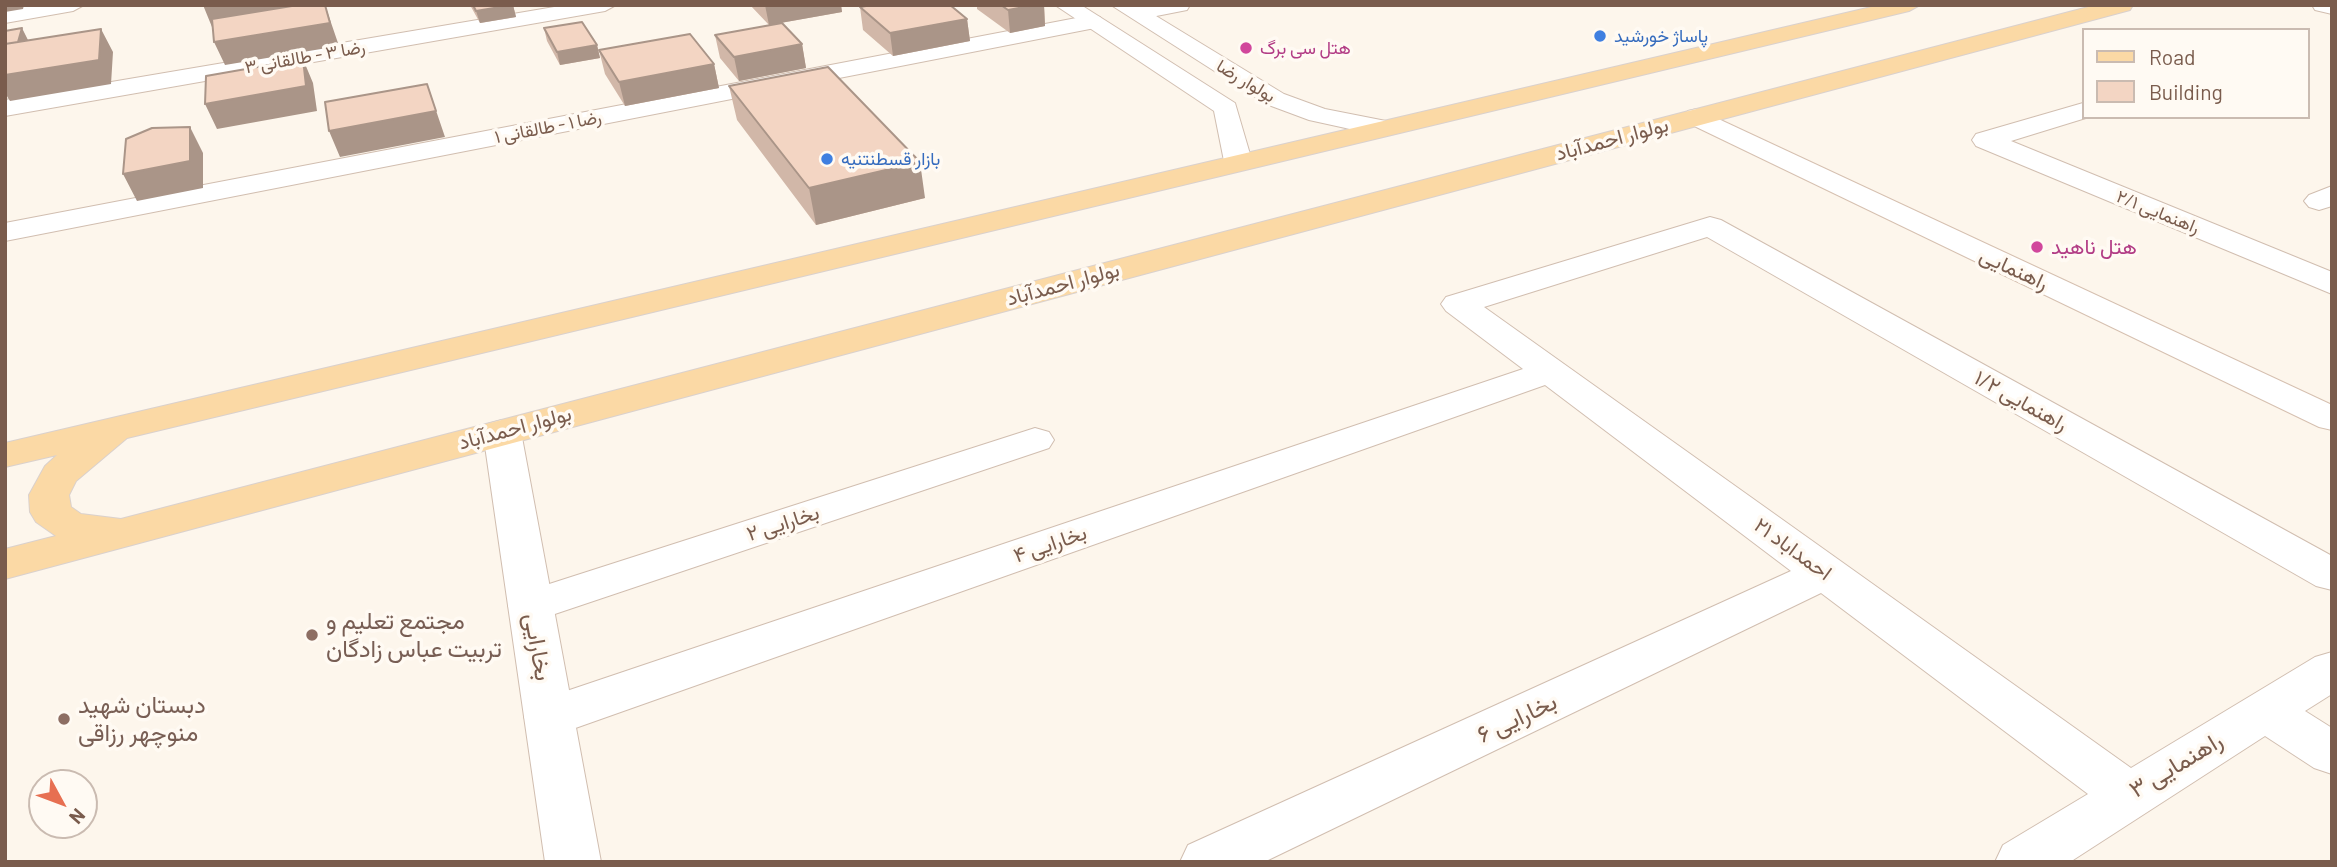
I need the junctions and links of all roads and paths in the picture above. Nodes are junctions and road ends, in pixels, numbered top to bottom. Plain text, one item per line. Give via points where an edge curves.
1 (73, 5) edge
2 (605, 5) edge
3 (1066, 5) edge
4 (1179, 5) edge
5 (1909, 5) edge
6 (2122, 5) edge
7 (2323, 5) edge
8 (2332, 8) edge
9 (1129, 9) edge
10 (5, 16) edge
11 (1092, 22) junction
12 (1275, 99) junction
13 (5, 108) edge
14 (1226, 108) junction
15 (2082, 111) edge
16 (1697, 117) junction
17 (1382, 128) junction
18 (1238, 161) junction
19 (5, 232) edge
20 (2332, 284) edge
21 (1458, 304) joint
22 (1551, 371) junction
23 (2332, 419) edge
24 (145, 420) junction
25 (502, 432) junction
26 (1035, 440) dead end
27 (5, 455) edge
28 (129, 529) junction
29 (5, 564) edge
30 (1826, 573) junction
31 (2332, 575) edge
32 (531, 606) junction
33 (2332, 670) edge
34 (2265, 711) junction
35 (549, 717) junction
36 (2332, 754) edge
37 (2127, 794) junction
38 (573, 862) edge
39 (1208, 862) edge
40 (2023, 862) edge

1 - 10 street
2 - 13 street, رضا ۳ - طالقانی ۳
3 - 11 street, بولوار رضا
4 - 9 street
5 - 17 main road
6 - 16 main road, بولوار احمدآباد
7 - 8 street
9 - 12 street, بولوار رضا
11 - 14 street, بولوار رضا
11 - 19 street, رضا ۱ - طالقانی ۱
12 - 14 street via 1275,105 1267,110
12 - 17 street, بولوار رضا via 1318,115
14 - 18 street, بولوار رضا
15 - 20 street, راهنمایی ۲/۱ via 1984,140
16 - 23 street, راهنمایی
16 - 25 main road, بولوار احمدآباد
17 - 18 main road
18 - 24 main road
21 - 22 street, احمداباد ۲۱
21 - 31 street, راهنمایی ۱/۲ via 1710,226
22 - 30 street, احمداباد ۲۱
22 - 35 street, بخارایی ۴
24 - 27 main road
24 - 28 main road via 80,455 60,475 49,495 51,512 66,525 93,531
25 - 28 main road, بولوار احمدآباد
25 - 32 street, بخارایی
26 - 32 street, بخارایی ۲
28 - 29 main road, بولوار احمدآباد
30 - 37 street, احمداباد ۲۱
30 - 39 street, بخارایی ۶
32 - 35 street, بخارایی
33 - 34 street, راهنمایی ۳
34 - 36 street
34 - 37 street, راهنمایی ۳
35 - 38 street, بخارایی
37 - 40 street, راهنمایی ۳

